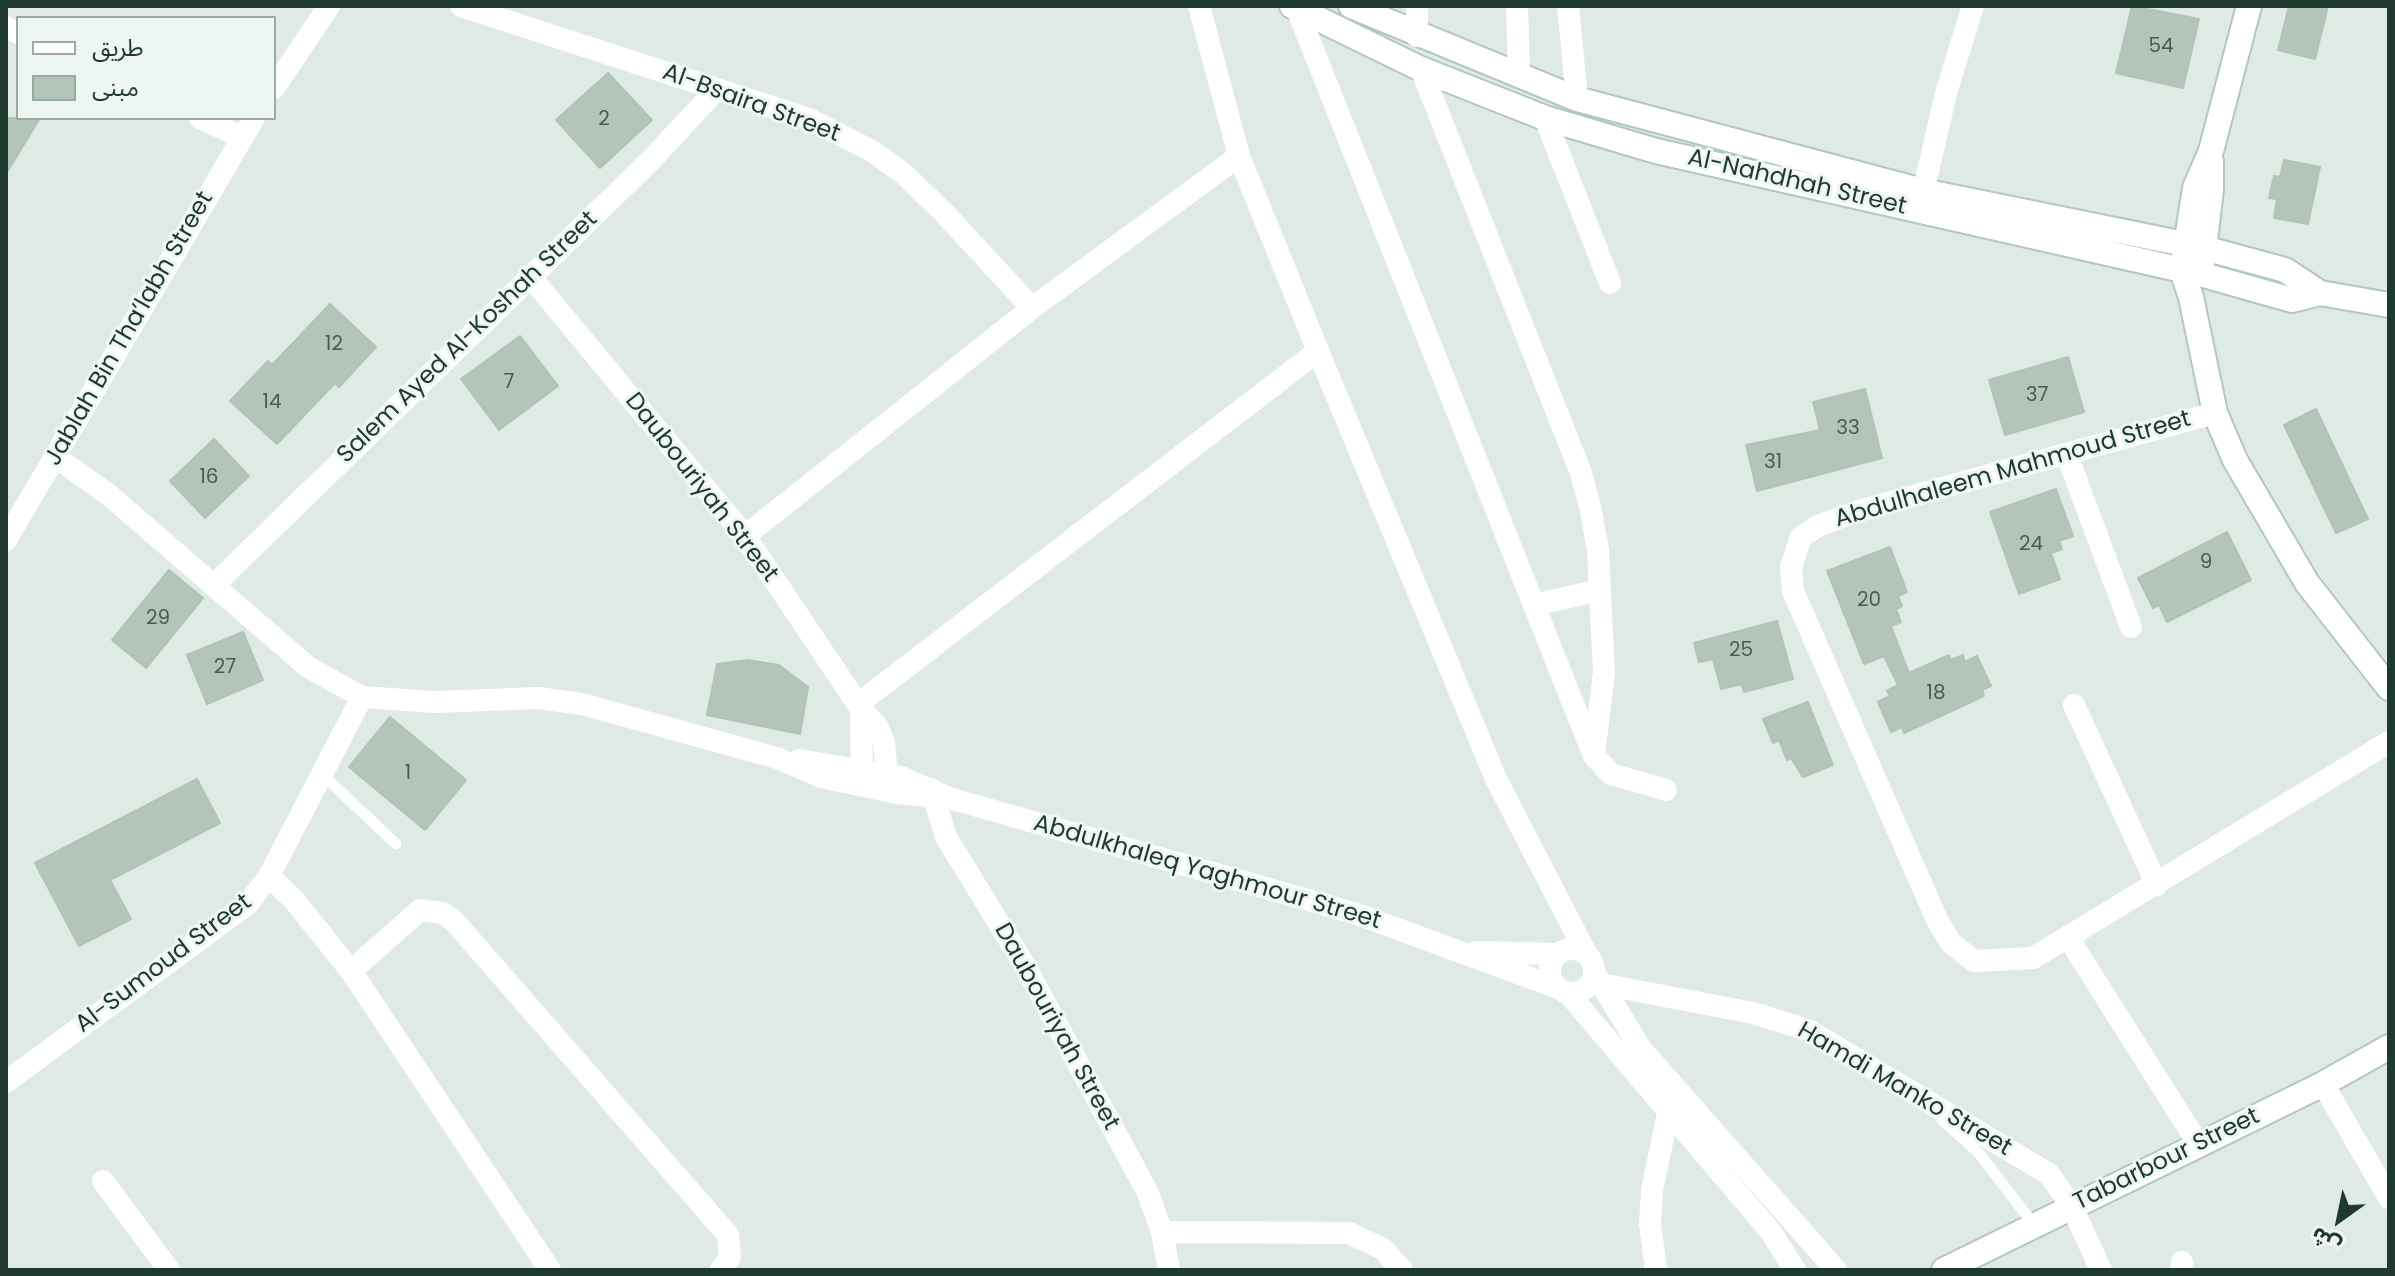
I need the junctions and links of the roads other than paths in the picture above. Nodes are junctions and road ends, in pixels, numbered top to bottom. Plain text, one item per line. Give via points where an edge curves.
1 (329, 6) edge
2 (461, 6) edge
3 (1199, 6) edge
4 (1351, 6) edge
5 (1417, 6) edge
6 (1517, 6) edge
7 (1568, 6) edge
8 (1973, 6) edge
9 (2249, 6) edge
10 (1294, 7) edge
11 (1417, 36) junction
12 (1421, 69) junction
13 (1519, 75) junction
14 (276, 85) edge
15 (717, 89) junction
16 (1577, 99) junction
17 (1545, 118) junction
18 (204, 120) edge
19 (253, 120) edge
20 (241, 137) junction
21 (1239, 156) junction
22 (1920, 201) junction
23 (2194, 246) junction
24 (2191, 273) junction
25 (530, 276) junction
26 (1610, 283) dead end
27 (2320, 293) junction
28 (2389, 305) edge
29 (1032, 308) junction
30 (1318, 351) junction
31 (2215, 413) junction
32 (2067, 455) junction
33 (57, 458) junction
34 (745, 536) junction
35 (6, 540) edge
36 (215, 584) junction
37 (1600, 590) junction
38 (1534, 605) junction
39 (2131, 627) dead end
40 (2389, 688) edge
41 (362, 697) junction
42 (2074, 705) dead end
43 (859, 706) junction
44 (2389, 742) edge
45 (1594, 756) junction
46 (322, 774) junction
47 (862, 778) junction
48 (888, 782) junction
49 (1666, 790) dead end
50 (937, 795) junction
51 (396, 844) dead end
52 (269, 876) junction
53 (2157, 885) junction
54 (1549, 886) junction
55 (2069, 939) junction
56 (1463, 951) junction
57 (1559, 953) junction
58 (1594, 970) junction
59 (351, 971) junction
60 (1562, 990) junction
61 (2389, 1047) edge
62 (6, 1082) edge
63 (2323, 1084) junction
64 (1915, 1096) junction
65 (1669, 1109) junction
66 (2199, 1145) junction
67 (103, 1181) dead end
68 (2389, 1198) edge
69 (2072, 1207) junction
70 (2035, 1226) junction
71 (1162, 1232) junction
72 (169, 1270) edge
73 (550, 1270) edge
74 (721, 1270) edge
75 (1169, 1270) edge
76 (1402, 1270) edge
77 (1656, 1270) edge
78 (1795, 1270) edge
79 (1836, 1270) edge
80 (1944, 1270) edge
81 (2101, 1270) edge

1 - 14 street
2 - 15 street, Al-Bsaira Street
3 - 21 street
4 - 11 street, Al-Nahdhah Street
5 - 11 street
6 - 13 street
7 - 16 street
8 - 22 street
9 - 23 street via 2211,151 2211,190
10 - 12 street, Al-Nahdhah Street
10 - 38 street
11 - 13 street, Al-Nahdhah Street
12 - 17 street, Al-Nahdhah Street
12 - 37 street via 1581,473 1598,550
13 - 16 street, Al-Nahdhah Street
15 - 25 street, Salem Ayed Al-Koshah Street
15 - 29 street, Al-Bsaira Street via 809,119 872,151 946,215
16 - 22 street, Al-Nahdhah Street
17 - 22 street, Al-Nahdhah Street via 1656,151
17 - 26 street
18 - 20 street
19 - 20 street, Jablah Bin Tha’labh Street
20 - 33 street, Jablah Bin Tha’labh Street
21 - 29 street
21 - 30 street
22 - 23 street, Al-Nahdhah Street
22 - 24 street, Al-Nahdhah Street
23 - 24 street
23 - 27 street, Al-Nahdhah Street via 2285,270
24 - 27 street, Al-Nahdhah Street via 2292,300
24 - 31 street via 2191,297
25 - 34 street, Daubouriyah Street
25 - 36 street, Salem Ayed Al-Koshah Street
27 - 28 street, Al-Nahdhah Street
29 - 34 street
30 - 43 street
30 - 54 street via 1496,779
31 - 32 street, Abdulhaleem Mahmoud Street
31 - 40 street via 2289,555
32 - 39 street
32 - 55 street, Abdulhaleem Mahmoud Street via 1901,498 1818,526 1798,544 1791,579 1951,943 1963,955 1988,963 2033,958
33 - 35 street, Jablah Bin Tha’labh Street
33 - 36 street, Abdulkhaleq Yaghmour Street
34 - 43 street, Daubouriyah Street
36 - 41 street, Abdulkhaleq Yaghmour Street via 308,667
37 - 38 street
37 - 45 street via 1604,673
38 - 45 street
41 - 46 street, Al-Sumoud Street
41 - 47 street, Abdulkhaleq Yaghmour Street via 435,702 527,698 582,704 777,758 821,777
42 - 53 street
43 - 47 street
43 - 48 street, Daubouriyah Street via 884,742
44 - 53 street, Abdulhaleem Mahmoud Street
45 - 49 street via 1611,774
46 - 51 lane
46 - 52 street, Al-Sumoud Street
47 - 48 street, Abdulkhaleq Yaghmour Street
48 - 50 street, Abdulkhaleq Yaghmour Street
50 - 56 street, Abdulkhaleq Yaghmour Street via 1357,914
50 - 71 street, Daubouriyah Street via 946,837 1025,966 1121,1141
52 - 59 street
52 - 62 street, Al-Sumoud Street via 222,926
53 - 55 street, Abdulhaleem Mahmoud Street
54 - 57 street
54 - 58 street
55 - 66 street
56 - 57 street, Abdulkhaleq Yaghmour Street
56 - 60 street, Abdulkhaleq Yaghmour Street
57 - 58 street via 1571,949
57 - 60 street via 1551,967
58 - 60 street via 1586,989
58 - 64 street, Hamdi Manko Street via 1808,1030
58 - 79 street via 1641,1049
59 - 73 street
59 - 74 street via 420,910 443,913 454,921 728,1235 730,1257
60 - 65 street
61 - 63 street, Tabarbour Street
63 - 66 street, Tabarbour Street
63 - 68 street
64 - 69 street, Hamdi Manko Street via 2049,1174
64 - 70 lane via 1978,1152
65 - 77 street via 1652,1190
65 - 78 street via 1771,1232
66 - 69 street, Tabarbour Street
67 - 72 street
69 - 70 street, Tabarbour Street
69 - 81 street, Hamdi Manko Street
70 - 80 street, Tabarbour Street
71 - 75 street, Daubouriyah Street
71 - 76 street via 1349,1233 1383,1249

